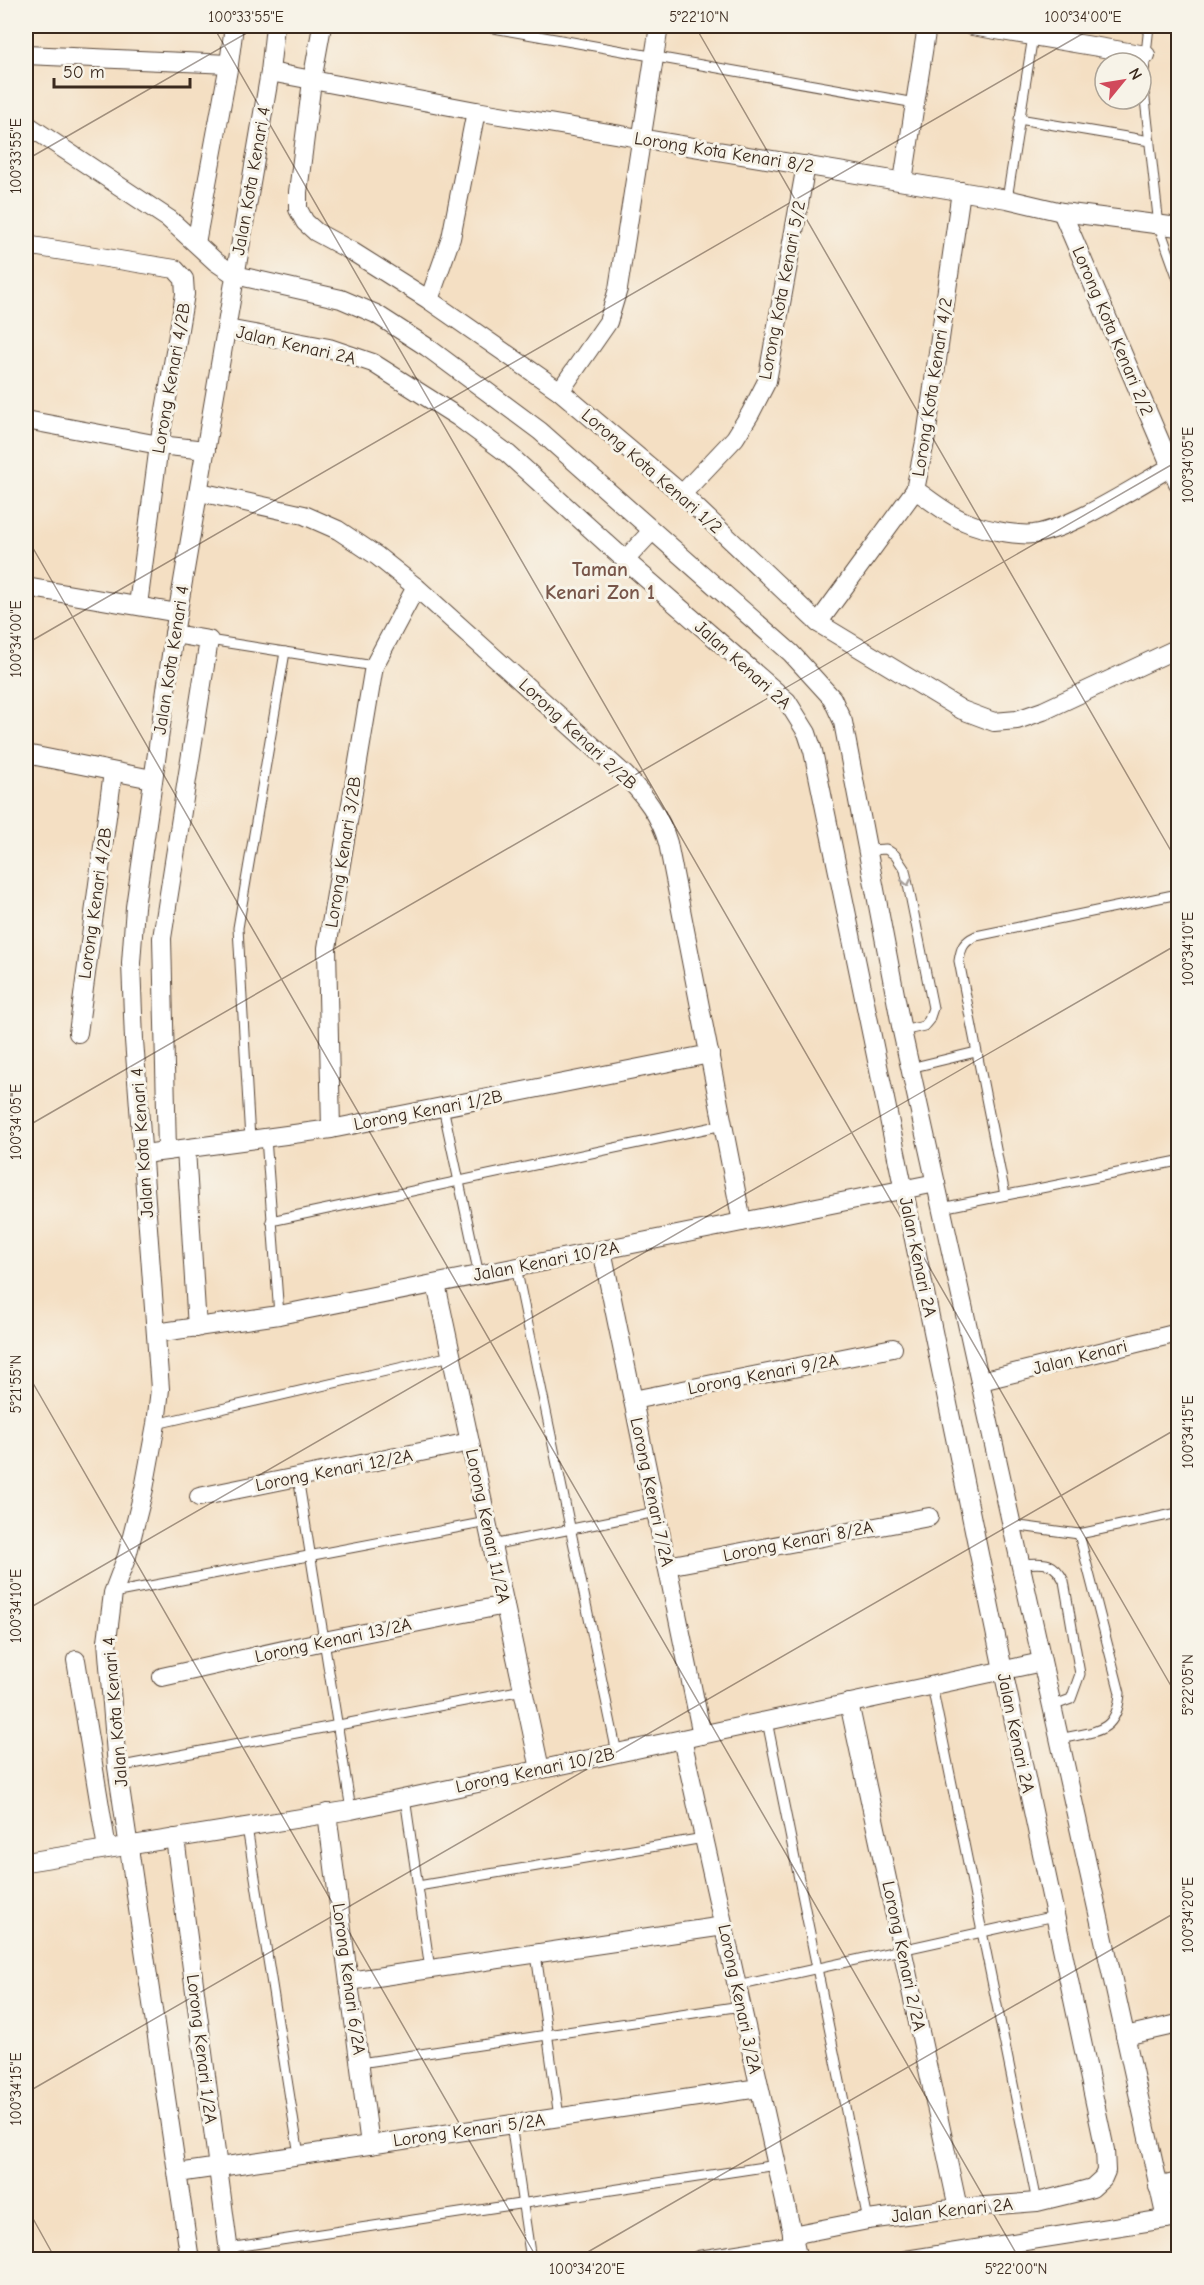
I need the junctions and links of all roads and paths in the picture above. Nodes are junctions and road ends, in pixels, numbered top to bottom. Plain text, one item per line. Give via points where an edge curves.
1 (234, 26) edge
2 (275, 26) edge
3 (322, 26) edge
4 (482, 26) edge
5 (659, 26) edge
6 (927, 26) edge
7 (972, 26) edge
8 (1149, 26) edge
9 (1033, 36) junction
10 (1122, 51) edge
11 (1146, 51) edge
12 (26, 55) edge
13 (654, 56) junction
14 (229, 64) junction
15 (270, 72) junction
16 (312, 81) junction
17 (915, 103) junction
18 (476, 111) junction
19 (1146, 111) edge
20 (1019, 119) junction
21 (26, 124) edge
22 (640, 138) junction
23 (1150, 141) junction
24 (806, 165) junction
25 (903, 181) junction
26 (961, 191) junction
27 (1007, 199) junction
28 (1062, 212) junction
29 (1159, 226) junction
30 (1179, 227) edge
31 (196, 243) junction
32 (26, 245) edge
33 (235, 275) junction
34 (1179, 279) edge
35 (429, 300) junction
36 (226, 329) junction
37 (560, 391) junction
38 (26, 420) edge
39 (159, 445) junction
40 (206, 450) junction
41 (1175, 475) edge
42 (915, 490) junction
43 (200, 492) junction
44 (682, 494) junction
45 (652, 531) junction
46 (625, 560) junction
47 (26, 587) edge
48 (416, 587) junction
49 (138, 605) junction
50 (178, 613) junction
51 (818, 623) junction
52 (174, 634) junction
53 (209, 640) junction
54 (1179, 648) edge
55 (285, 652) junction
56 (374, 666) junction
57 (26, 754) edge
58 (113, 772) junction
59 (152, 779) junction
60 (869, 850) junction
61 (1179, 894) edge
62 (902, 1030) junction
63 (78, 1034) dead end
64 (976, 1052) junction
65 (710, 1054) junction
66 (910, 1068) junction
67 (443, 1107) junction
68 (723, 1125) junction
69 (331, 1129) junction
70 (258, 1139) junction
71 (186, 1149) junction
72 (167, 1151) junction
73 (144, 1154) junction
74 (1179, 1161) edge
75 (459, 1181) junction
76 (936, 1183) junction
77 (903, 1189) junction
78 (1005, 1195) junction
79 (941, 1208) junction
80 (271, 1221) junction
81 (742, 1222) junction
82 (602, 1250) junction
83 (516, 1267) junction
84 (479, 1275) junction
85 (436, 1284) junction
86 (279, 1315) junction
87 (197, 1328) junction
88 (156, 1333) junction
89 (1179, 1333) edge
90 (893, 1348) dead end
91 (451, 1356) junction
92 (981, 1382) junction
93 (633, 1400) junction
94 (156, 1424) junction
95 (470, 1442) junction
96 (297, 1477) junction
97 (199, 1497) dead end
98 (656, 1512) junction
99 (1179, 1513) edge
100 (929, 1517) dead end
101 (487, 1522) junction
102 (1011, 1525) junction
103 (569, 1529) junction
104 (1079, 1534) junction
105 (492, 1545) junction
106 (310, 1555) junction
107 (1021, 1564) junction
108 (667, 1566) junction
109 (113, 1593) junction
110 (505, 1605) junction
111 (324, 1641) junction
112 (76, 1660) dead end
113 (1042, 1662) junction
114 (1003, 1670) junction
115 (162, 1677) dead end
116 (932, 1686) junction
117 (523, 1690) junction
118 (849, 1703) junction
119 (1052, 1706) junction
120 (767, 1721) junction
121 (338, 1725) junction
122 (702, 1735) junction
123 (682, 1739) junction
124 (1059, 1739) junction
125 (616, 1753) junction
126 (117, 1767) junction
127 (540, 1769) junction
128 (405, 1798) junction
129 (351, 1810) junction
130 (327, 1814) junction
131 (247, 1827) junction
132 (175, 1838) junction
133 (704, 1838) junction
134 (130, 1845) junction
135 (107, 1849) junction
136 (26, 1862) edge
137 (418, 1886) junction
138 (1055, 1916) junction
139 (724, 1926) junction
140 (982, 1932) junction
141 (902, 1949) junction
142 (536, 1954) junction
143 (817, 1968) junction
144 (430, 1969) junction
145 (349, 1981) junction
146 (737, 1986) junction
147 (741, 2006) junction
148 (1179, 2024) edge
149 (547, 2035) junction
150 (1125, 2036) junction
151 (360, 2063) junction
152 (759, 2088) junction
153 (559, 2117) junction
154 (511, 2124) junction
155 (370, 2145) junction
156 (299, 2155) junction
157 (777, 2165) junction
158 (218, 2167) junction
159 (178, 2172) junction
160 (1179, 2182) edge
161 (1158, 2187) junction
162 (1037, 2202) junction
163 (522, 2203) junction
164 (958, 2208) junction
165 (1172, 2218) edge
166 (868, 2220) junction
167 (795, 2246) edge
168 (229, 2254) edge
169 (984, 2254) edge
170 (190, 2259) edge
171 (531, 2259) edge
172 (699, 2259) edge
173 (906, 2259) edge

1 - 14 street
2 - 15 street, Jalan Kota Kenari 4
3 - 16 street, Lorong Kota Kenari 1/2
4 - 13 lane
5 - 13 street
6 - 17 street
7 - 9 street
8 - 11 lane
9 - 10 street
9 - 20 lane
12 - 14 street
13 - 17 lane
13 - 22 street
14 - 31 street
15 - 16 street, Lorong Kota Kenari 8/2
15 - 33 street, Jalan Kota Kenari 4
16 - 18 street, Lorong Kota Kenari 8/2
16 - 35 street, Lorong Kota Kenari 1/2 via 298,209 316,232
17 - 25 street
18 - 22 street, Lorong Kota Kenari 8/2
18 - 35 street via 451,238
19 - 23 lane
20 - 23 lane
20 - 27 lane
21 - 31 street via 169,219
22 - 24 street, Lorong Kota Kenari 8/2
22 - 37 street via 618,289 608,322
23 - 29 lane
24 - 25 street, Lorong Kota Kenari 8/2
24 - 44 street, Lorong Kota Kenari 5/2 via 767,381 735,438
25 - 26 street, Lorong Kota Kenari 8/2
26 - 27 street, Lorong Kota Kenari 8/2
26 - 42 street, Lorong Kota Kenari 4/2
27 - 28 street, Lorong Kota Kenari 8/2
28 - 29 street, Lorong Kota Kenari 8/2
28 - 41 street, Lorong Kota Kenari 2/2
29 - 30 street, Lorong Kota Kenari 8/2
29 - 34 lane
31 - 33 street
32 - 39 street, Lorong Kenari 4/2B via 175,269 181,274 185,294
33 - 36 street, Jalan Kota Kenari 4
33 - 45 street, Jalan Kenari 2A via 341,299 376,314 540,431
35 - 37 street, Lorong Kota Kenari 1/2
36 - 40 street, Jalan Kota Kenari 4
36 - 46 street, Jalan Kenari 2A via 329,348 373,363 459,417 508,454
37 - 44 street, Lorong Kota Kenari 1/2
38 - 39 street
39 - 40 street
39 - 49 street, Lorong Kenari 4/2B
40 - 43 street, Jalan Kota Kenari 4
41 - 42 street via 1052,530 1032,534 966,522
42 - 51 street, Lorong Kota Kenari 4/2
43 - 48 street, Lorong Kenari 2/2B via 304,515 338,530
43 - 50 street, Jalan Kota Kenari 4
44 - 51 street, Lorong Kota Kenari 1/2
45 - 46 street
45 - 60 street, Jalan Kenari 2A via 791,654 832,698 843,722
46 - 77 street, Jalan Kenari 2A via 788,701 807,733
47 - 49 street
48 - 56 street, Lorong Kenari 3/2B
48 - 65 street, Lorong Kenari 2/2B via 649,801 668,843
49 - 50 street
50 - 52 street, Jalan Kota Kenari 4
51 - 54 street, Lorong Kota Kenari 1/2 via 962,710 994,722 1017,720 1043,711
52 - 53 street
52 - 59 street, Jalan Kota Kenari 4
53 - 55 lane
53 - 72 street via 162,938
55 - 56 lane
55 - 70 lane via 238,928
56 - 69 street, Lorong Kenari 3/2B via 327,948
57 - 58 street
58 - 59 street
58 - 63 street, Lorong Kenari 4/2B
59 - 73 street, Jalan Kota Kenari 4 via 131,963
60 - 62 street, Jalan Kenari 2A
60 -> 62 lane via 886,849 905,870 933,1008 924,1026
61 - 64 lane via 967,940 959,961
62 - 66 street, Jalan Kenari 2A
64 - 66 lane
64 - 78 lane
65 - 67 street, Lorong Kenari 1/2B
65 - 68 street, Lorong Kenari 2/2B
66 - 76 street, Jalan Kenari 2A
67 - 69 street, Lorong Kenari 1/2B
67 - 75 lane
68 - 75 lane
68 - 81 street, Lorong Kenari 2/2B
69 - 70 street, Lorong Kenari 1/2B
70 - 71 street, Lorong Kenari 1/2B
70 - 80 lane
71 - 72 street, Lorong Kenari 1/2B
71 - 87 street
72 - 73 street, Lorong Kenari 1/2B
73 - 88 street, Jalan Kota Kenari 4
74 - 78 lane
75 - 80 lane
75 - 84 lane
76 - 77 street, Jalan Kenari 10/2A
76 - 79 street, Jalan Kenari 2A
77 - 81 street, Jalan Kenari 10/2A
77 - 114 street, Jalan Kenari 2A
78 - 79 lane
79 - 92 street, Jalan Kenari 2A
80 - 86 lane
81 - 82 street, Jalan Kenari 10/2A
82 - 83 street, Jalan Kenari 10/2A
82 - 93 street, Lorong Kenari 7/2A
83 - 84 street, Jalan Kenari 10/2A
83 - 103 lane
84 - 85 street, Jalan Kenari 10/2A
85 - 86 street, Jalan Kenari 10/2A
85 - 91 street, Lorong Kenari 11/2A
86 - 87 street, Jalan Kenari 10/2A
87 - 88 street, Jalan Kenari 10/2A
88 - 94 street, Jalan Kota Kenari 4 via 160,1389
89 - 92 street, Jalan Kenari
90 - 93 street, Lorong Kenari 9/2A
91 - 94 lane
91 - 95 street, Lorong Kenari 11/2A
92 - 102 street, Jalan Kenari 2A
93 - 98 street, Lorong Kenari 7/2A
94 - 109 street, Jalan Kota Kenari 4 via 127,1556
95 - 96 street, Lorong Kenari 12/2A
95 - 101 street, Lorong Kenari 11/2A
96 - 97 street, Lorong Kenari 12/2A
96 - 106 lane
98 - 103 lane
98 - 108 street, Lorong Kenari 7/2A
99 - 104 lane
100 - 108 street, Lorong Kenari 8/2A
101 - 105 street, Lorong Kenari 11/2A
101 - 106 lane
102 - 104 lane
102 - 107 street, Jalan Kenari 2A
103 - 105 lane
103 - 125 lane
104 - 124 lane via 1120,1693 1119,1711 1102,1729
105 - 110 street, Lorong Kenari 11/2A
106 - 109 lane
106 - 111 lane
107 - 113 street, Jalan Kenari 2A
107 - 119 lane via 1050,1564 1064,1581 1080,1674 1071,1699
108 - 122 street, Lorong Kenari 7/2A
109 - 126 street, Jalan Kota Kenari 4 via 107,1641
110 - 111 street, Lorong Kenari 13/2A
110 - 117 street, Lorong Kenari 11/2A
111 - 115 street, Lorong Kenari 13/2A
111 - 121 lane
112 - 135 street
113 - 114 street, Lorong Kenari 10/2B
113 - 119 street, Jalan Kenari 2A
114 - 116 street, Lorong Kenari 10/2B
114 - 138 street, Jalan Kenari 2A
116 - 118 street, Lorong Kenari 10/2B
116 - 140 lane
117 - 121 lane
117 - 127 street, Lorong Kenari 11/2A
118 - 120 street, Lorong Kenari 10/2B
118 - 141 street, Lorong Kenari 2/2A
119 - 124 street, Jalan Kenari 2A
120 - 122 street, Lorong Kenari 10/2B
120 - 143 lane
121 - 126 lane
121 - 129 lane
122 - 123 street, Lorong Kenari 10/2B
123 - 125 street, Lorong Kenari 10/2B
123 - 133 street, Lorong Kenari 3/2A
124 - 150 street, Jalan Kenari 2A
125 - 127 street, Lorong Kenari 10/2B
126 - 134 street, Jalan Kota Kenari 4
127 - 128 street, Lorong Kenari 10/2B
128 - 129 street, Lorong Kenari 10/2B
128 - 137 lane
129 - 130 street, Lorong Kenari 10/2B
130 - 131 street, Lorong Kenari 10/2B
130 - 145 street, Lorong Kenari 6/2A
131 - 132 street, Lorong Kenari 10/2B
131 - 156 lane
132 - 134 street, Lorong Kenari 10/2B
132 - 158 street, Lorong Kenari 1/2A
133 - 137 lane
133 - 139 street, Lorong Kenari 3/2A
134 - 135 street, Lorong Kenari 10/2B
134 - 159 street, Jalan Kota Kenari 4
135 - 136 street, Lorong Kenari 10/2B
137 - 144 lane
138 - 140 lane
138 - 162 street, Jalan Kenari 2A via 1106,2170 1092,2188
139 - 142 street
139 - 146 street, Lorong Kenari 3/2A
140 - 141 lane
140 - 162 lane
141 - 143 lane
141 - 164 street, Lorong Kenari 2/2A
142 - 144 street
142 - 149 lane
143 - 146 lane
143 - 166 lane
144 - 145 street
145 - 151 street, Lorong Kenari 6/2A
146 - 147 street, Lorong Kenari 3/2A
147 - 149 lane
147 - 152 street, Lorong Kenari 3/2A
148 - 150 street
149 - 151 lane
149 - 153 lane
150 - 161 street, Jalan Kenari 2A
151 - 155 street, Lorong Kenari 6/2A
152 - 153 street, Lorong Kenari 5/2A
152 - 157 street, Lorong Kenari 3/2A
153 - 154 street, Lorong Kenari 5/2A
154 - 155 street, Lorong Kenari 5/2A
154 - 163 lane
155 - 156 street, Lorong Kenari 5/2A
156 - 158 street, Lorong Kenari 5/2A
157 - 163 lane
157 - 167 street, Lorong Kenari 3/2A
158 - 159 street, Lorong Kenari 5/2A
158 - 168 street, Lorong Kenari 1/2A
159 - 170 street, Jalan Kota Kenari 4
160 - 161 street
161 - 165 street, Jalan Kenari 2A
162 - 164 street, Jalan Kenari 2A
163 - 168 lane
163 - 171 lane
164 - 166 street, Jalan Kenari 2A
165 - 169 street
166 - 167 street, Jalan Kenari 2A
167 - 172 street, Jalan Kenari 2A
169 - 173 street

